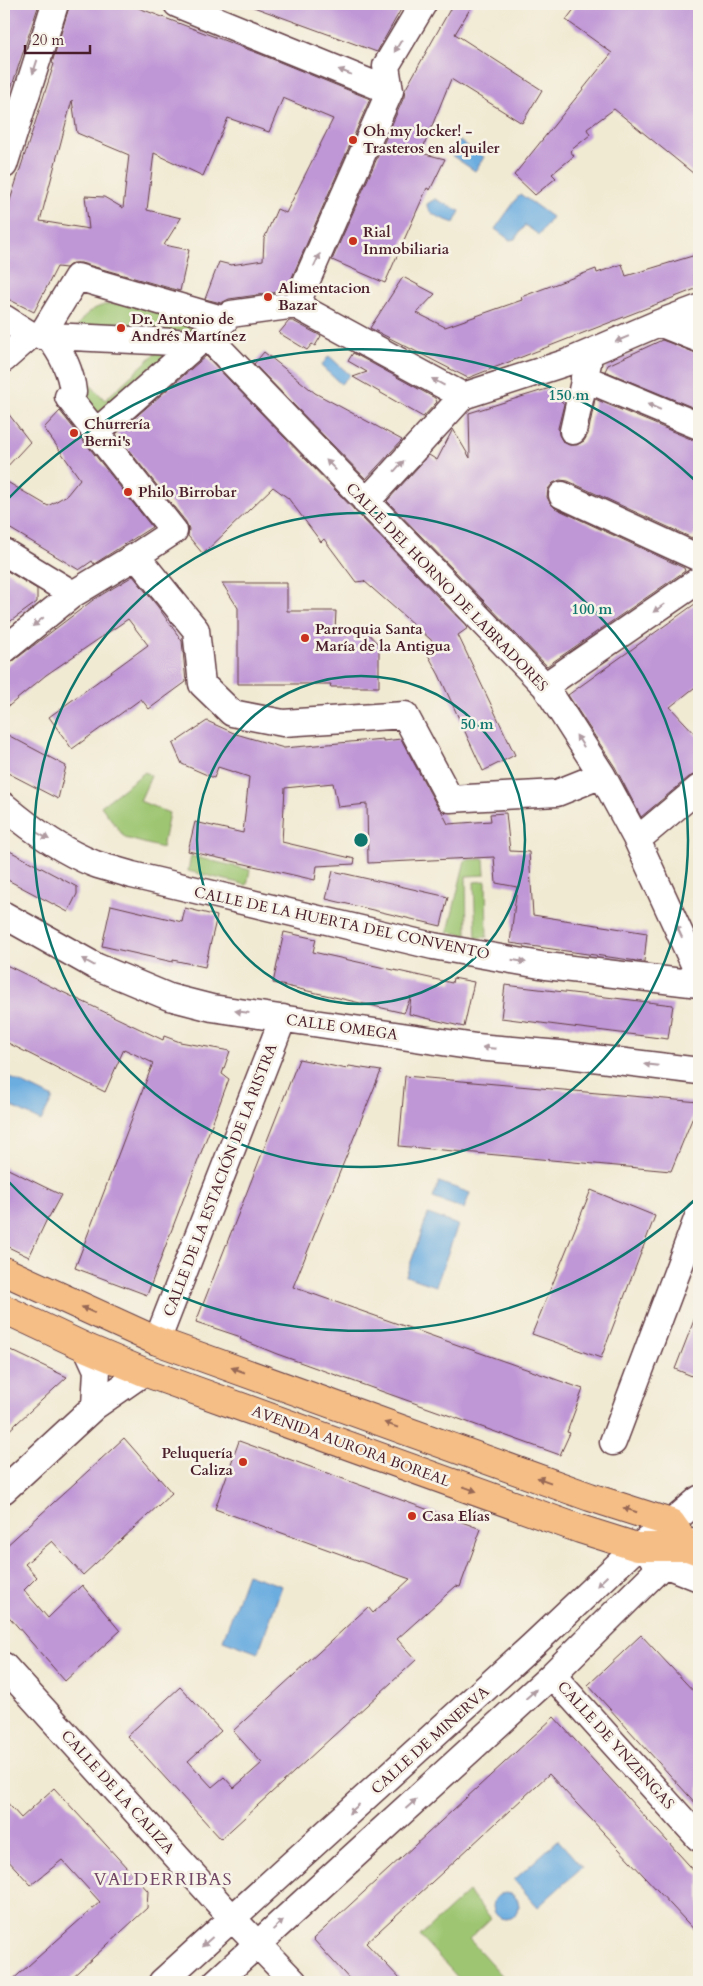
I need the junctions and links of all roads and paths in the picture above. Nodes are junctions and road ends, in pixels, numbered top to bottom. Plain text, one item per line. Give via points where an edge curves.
1 (55, 4) edge
2 (177, 4) edge
3 (423, 4) edge
4 (204, 8) edge
5 (390, 90) junction
6 (4, 165) edge
7 (296, 305) junction
8 (699, 308) edge
9 (4, 318) edge
10 (659, 323) junction
11 (216, 328) junction
12 (40, 336) junction
13 (699, 339) edge
14 (591, 352) junction
15 (4, 359) edge
16 (584, 378) junction
17 (463, 396) junction
18 (699, 426) edge
19 (572, 431) dead end
20 (95, 433) junction
21 (562, 495) dead end
22 (366, 502) junction
23 (4, 552) edge
24 (136, 556) junction
25 (699, 558) edge
26 (699, 580) edge
27 (73, 594) junction
28 (4, 650) edge
29 (545, 686) junction
30 (602, 775) junction
31 (699, 788) edge
32 (4, 806) edge
33 (637, 840) junction
34 (4, 915) edge
35 (699, 976) edge
36 (699, 984) edge
37 (283, 1018) junction
38 (699, 1071) edge
39 (699, 1214) edge
40 (4, 1271) edge
41 (4, 1309) edge
42 (157, 1341) junction
43 (87, 1348) junction
44 (144, 1372) junction
45 (95, 1406) junction
46 (613, 1442) dead end
47 (4, 1490) edge
48 (699, 1499) edge
49 (671, 1523) junction
50 (696, 1542) edge
51 (637, 1547) junction
52 (664, 1564) junction
53 (699, 1578) edge
54 (4, 1666) edge
55 (552, 1675) junction
56 (699, 1838) edge
57 (233, 1919) junction
58 (257, 1944) junction
59 (162, 1982) edge
60 (216, 1982) edge
61 (294, 1982) edge

1 -> 6 street
2 - 4 street
3 -> 5 street via 386,66
5 -> 4 street
7 -> 5 street
7 - 11 street via 231,314
17 -> 7 street
8 - 10 street
9 - 12 street
10 - 13 street
10 -> 14 street
11 - 12 street via 194,343
11 - 12 street via 77,278
11 - 20 street
22 -> 11 street, CALLE DEL HORNO DE LABRADORES
12 - 15 street
12 - 20 street via 61,354 72,378 73,392 68,397
14 - 16 street
14 - 17 street
18 -> 16 street
16 - 19 street
22 -> 17 street
20 - 24 street via 174,531
21 - 25 street
22 - 29 street, CALLE DEL HORNO DE LABRADORES
23 - 27 street
24 - 27 street
24 - 30 street via 196,630 202,684 232,713 283,723 405,714 450,799 557,793
26 -> 29 street
27 -> 28 street
30 -> 29 street, CALLE DEL HORNO DE LABRADORES
30 - 33 street, CALLE DEL HORNO DE LABRADORES
31 - 33 street
32 -> 36 street, CALLE DE LA HUERTA DEL CONVENTO via 29,828 67,850 95,864 140,877 433,946 546,966
35 -> 33 street, CALLE DEL HORNO DE LABRADORES
37 -> 34 street, CALLE OMEGA via 212,1008 169,997 95,966
38 -> 37 street, CALLE OMEGA via 476,1047
37 - 42 street, CALLE DE LA ESTACIÓN DE LA RISTRA
39 - 46 street
42 -> 40 main road
41 - 43 main road, AVENIDA AURORA BOREAL
49 -> 42 main road via 581,1494
43 - 44 main road, AVENIDA AURORA BOREAL
43 - 45 street via 97,1370
44 - 45 street
44 -> 51 main road, AVENIDA AURORA BOREAL
45 - 47 street
48 - 49 street, CALLE DE MINERVA
49 - 50 main road
49 - 51 street, CALLE DE MINERVA
50 - 51 main road
50 - 52 street
51 - 52 street, AVENIDA AURORA BOREAL
51 -> 57 street, CALLE DE MINERVA
52 - 53 street, AVENIDA AURORA BOREAL
52 - 55 street
54 - 57 street, CALLE DE LA CALIZA
55 - 56 street, CALLE DE YNZENGAS
58 -> 55 street
57 - 58 street, CALLE DE LA CALIZA
57 -> 59 street, CALLE DE MINERVA
58 - 60 street
58 - 61 street, CALLE DE LA CALIZA

